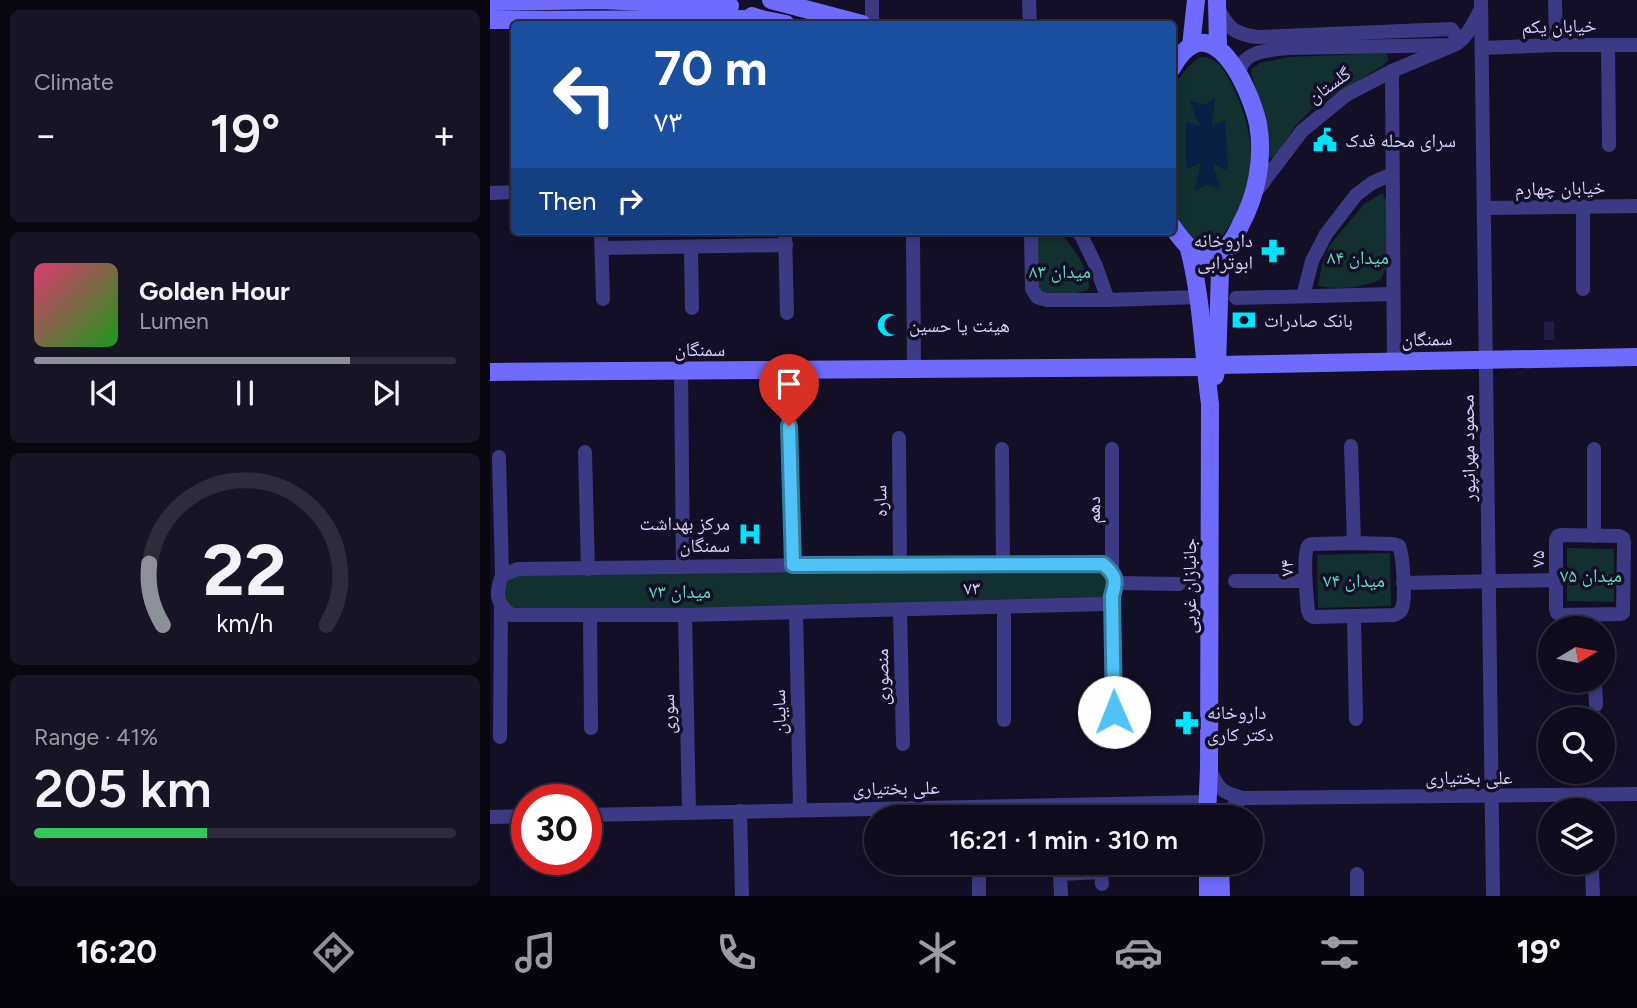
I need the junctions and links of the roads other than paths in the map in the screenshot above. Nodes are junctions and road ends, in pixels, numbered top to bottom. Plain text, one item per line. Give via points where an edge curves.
1 (603, 0) edge
2 (771, 0) edge
3 (872, 0) edge
4 (1029, 0) edge
5 (1196, 0) edge
6 (1555, 0) edge
7 (490, 2) edge
8 (726, 2) edge
9 (1217, 3) edge
10 (1481, 4) edge
11 (761, 19) junction
12 (490, 20) edge
13 (771, 21) edge
14 (851, 21) edge
15 (873, 21) edge
16 (1030, 21) edge
17 (1454, 45) junction
18 (1556, 45) junction
19 (1608, 45) junction
20 (1637, 45) edge
21 (1218, 47) junction
22 (1482, 48) junction
23 (1182, 50) edge
24 (1392, 71) junction
25 (1239, 74) junction
26 (1609, 145) dead end
27 (1392, 174) junction
28 (511, 192) edge
29 (490, 193) edge
30 (1254, 194) junction
31 (1637, 206) edge
32 (1583, 207) junction
33 (1484, 208) junction
34 (1176, 232) edge
35 (601, 235) edge
36 (913, 235) edge
37 (1031, 235) edge
38 (1081, 235) edge
39 (786, 238) edge
40 (691, 247) junction
41 (602, 248) junction
42 (1226, 248) junction
43 (1189, 249) junction
44 (1583, 289) dead end
45 (1393, 293) junction
46 (1303, 296) junction
47 (1199, 297) junction
48 (1236, 298) dead end
49 (603, 299) dead end
50 (1108, 300) junction
51 (692, 308) dead end
52 (787, 313) dead end
53 (1637, 357) edge
54 (1486, 359) junction
55 (1394, 361) junction
56 (1211, 366) junction
57 (914, 369) junction
58 (681, 370) junction
59 (787, 370) junction
60 (490, 372) edge
61 (899, 438) dead end
62 (1350, 446) dead end
63 (1002, 449) dead end
64 (1112, 449) dead end
65 (1594, 449) dead end
66 (585, 452) dead end
67 (499, 457) dead end
68 (1594, 536) junction
69 (1354, 543) junction
70 (900, 564) junction
71 (1003, 564) junction
72 (793, 565) junction
73 (683, 566) junction
74 (588, 569) junction
75 (1631, 574) edge
76 (502, 575) junction
77 (1489, 580) junction
78 (1556, 580) junction
79 (1236, 581) dead end
80 (1305, 581) junction
81 (1113, 583) junction
82 (1403, 583) junction
83 (1179, 584) dead end
84 (493, 591) edge
85 (501, 607) junction
86 (1004, 607) junction
87 (900, 610) junction
88 (796, 613) junction
89 (685, 615) junction
90 (590, 616) junction
91 (1566, 616) edge
92 (1614, 616) edge
93 (1354, 617) junction
94 (1596, 693) edge
95 (1596, 705) dead end
96 (1114, 712) dead end
97 (1356, 719) dead end
98 (1004, 720) dead end
99 (591, 728) dead end
100 (500, 737) dead end
101 (903, 744) dead end
102 (1209, 769) junction
103 (1637, 794) edge
104 (1492, 797) junction
105 (1242, 798) junction
106 (1207, 805) edge
107 (1234, 805) edge
108 (800, 810) junction
109 (864, 810) edge
110 (740, 811) junction
111 (689, 812) junction
112 (602, 815) edge
113 (511, 816) edge
114 (490, 817) edge
115 (1357, 874) dead end
116 (979, 875) edge
117 (1208, 875) edge
118 (1220, 875) edge
119 (1592, 875) edge
120 (1102, 884) dead end
121 (742, 896) edge
122 (979, 896) edge
123 (1061, 896) edge
124 (1208, 896) edge
125 (1221, 896) edge
126 (1357, 896) edge
127 (1493, 896) edge
128 (1593, 896) edge

1 - 7 main road
1 - 8 main road
2 - 14 main road
3 - 15 street
4 - 16 street
5 - 23 main road
6 - 18 street
8 - 11 main road
9 - 17 street via 1226,24 1242,36 1451,29
9 - 21 main road
10 - 17 street, گلستان via 1464,38
10 - 22 street, محمود مهرانپور
11 - 12 main road
11 - 13 main road
17 - 24 street, گلستان
17 - 25 street, گلستان via 1287,48 1252,55
18 - 19 street, خیابان یکم
18 - 22 street, خیابان یکم
19 - 20 street, خیابان یکم
19 - 26 street
21 - 23 main road via 1200,43
21 - 25 main road, جانبازان غربی
22 - 33 street, محمود مهرانپور
24 - 27 street
24 - 30 street, گلستان via 1346,94 1302,131
25 - 30 main road, جانبازان غربی via 1258,125
27 - 45 street
27 - 46 street via 1356,195 1326,233 1312,261
28 - 29 street
30 - 42 main road, جانبازان غربی
31 - 32 street, خیابان چهارم
32 - 33 street, خیابان چهارم
32 - 44 street
33 - 54 street, محمود مهرانپور
34 - 43 main road
35 - 41 street
36 - 57 street
37 - 50 street via 1032,289 1037,298
38 - 50 street
39 - 40 street
39 - 52 street
40 - 41 street
40 - 51 street
41 - 49 street
42 - 43 main road via 1215,255
42 - 56 main road, جانبازان غربی
43 - 47 main road, جانبازان غربی
45 - 46 street
45 - 55 street
46 - 48 street
47 - 50 street
47 - 56 main road, جانبازان غربی
53 - 54 main road, سمنگان
54 - 55 main road, سمنگان
54 - 77 street, محمود مهرانپور
55 - 56 main road, سمنگان
56 - 57 main road, سمنگان
56 - 102 main road, جانبازان غربی
57 - 59 main road, سمنگان
58 - 59 main road, سمنگان
58 - 60 main road, سمنگان
58 - 73 street
59 - 72 street
61 - 70 street, ساره
62 - 69 street
63 - 71 street
64 - 81 street, دهم
65 - 68 street
66 - 74 street
67 - 76 street
68 - 75 street, ۷۵ via 1623,538
68 - 78 street, ۷۵ via 1558,536
69 - 80 street, ۷۴ via 1308,546
69 - 82 street, ۷۴ via 1399,546
70 - 71 street, ۷۳
70 - 72 street, ۷۳
71 - 81 street, ۷۳ via 1103,564
72 - 73 street, ۷۳
73 - 74 street, ۷۳
74 - 76 street, ۷۳ via 518,569
75 - 92 street, ۷۵ via 1623,612
76 - 84 street
77 - 78 street
77 - 82 street
77 - 104 street, محمود مهرانپور
78 - 91 street, ۷۵ via 1557,613
79 - 80 street
80 - 93 street, ۷۴ via 1310,615
81 - 83 street
81 - 86 street, ۷۳ via 1104,604
81 - 96 street, دهم
82 - 93 street, ۷۴ via 1400,612
84 - 85 street
85 - 90 street, ۷۳ via 511,615
85 - 100 street
86 - 87 street, ۷۳
86 - 98 street
87 - 88 street, ۷۳
87 - 101 street, منصوری
88 - 89 street, ۷۳
88 - 108 street, سایبان
89 - 90 street, ۷۳
89 - 111 street, سوری
90 - 99 street
93 - 97 street
94 - 95 street
102 - 105 street via 1219,789
102 - 106 main road, جانبازان غربی
103 - 104 street, علی بختیاری
104 - 105 street, علی بختیاری
104 - 127 street, محمود مهرانپور
105 - 107 street
108 - 109 street, علی بختیاری
108 - 110 street, علی بختیاری
110 - 111 street, علی بختیاری
110 - 121 street
111 - 112 street, علی بختیاری
113 - 114 street
115 - 126 street
116 - 122 street
117 - 124 main road
118 - 125 main road
119 - 128 street
120 - 123 street via 1101,872 1060,874

